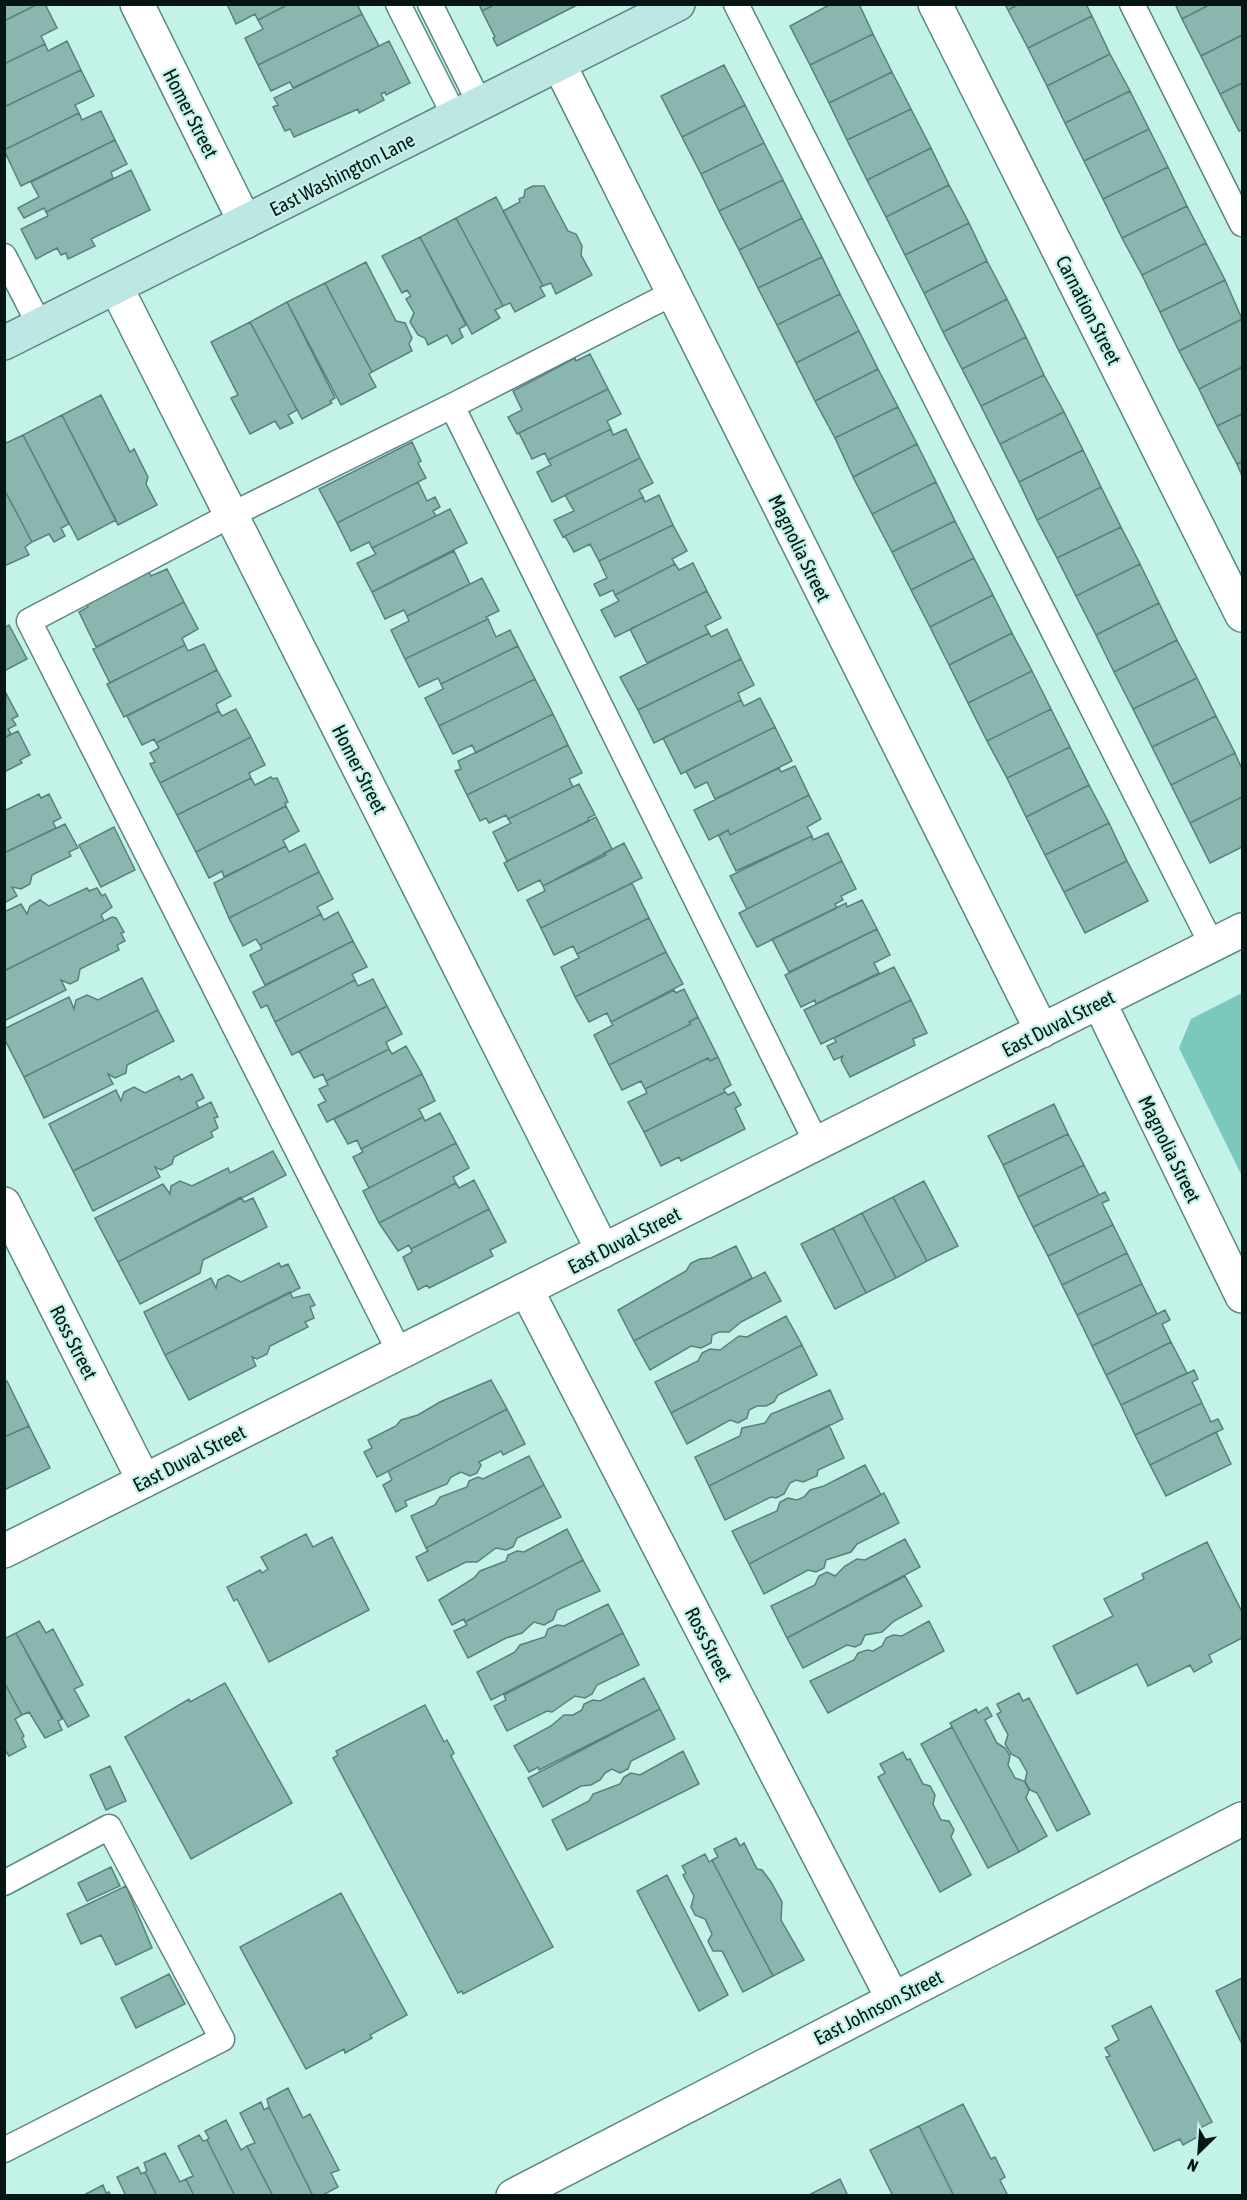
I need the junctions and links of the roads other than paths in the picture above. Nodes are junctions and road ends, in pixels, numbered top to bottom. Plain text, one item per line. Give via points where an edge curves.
1 (137, 4) edge
2 (398, 4) edge
3 (430, 4) edge
4 (678, 4) edge
5 (736, 4) edge
6 (935, 4) edge
7 (1132, 4) edge
8 (559, 64) junction
9 (467, 111) junction
10 (245, 222) junction
11 (1242, 224) edge
12 (4, 256) edge
13 (116, 287) junction
14 (673, 293) junction
15 (39, 326) junction
16 (4, 343) edge
17 (452, 406) junction
18 (231, 515) junction
19 (1242, 615) edge
20 (1242, 930) edge
21 (1212, 945) junction
22 (1099, 1002) junction
23 (1042, 1031) junction
24 (817, 1144) junction
25 (4, 1204) edge
26 (603, 1251) junction
27 (526, 1289) junction
28 (1242, 1296) edge
29 (400, 1353) junction
30 (144, 1481) junction
31 (4, 1551) edge
32 (1242, 1819) edge
33 (4, 1883) edge
34 (893, 1999) junction
35 (4, 2150) edge
36 (513, 2196) edge

1 - 10 street, Homer Street
2 - 9 lane
3 - 9 lane
4 - 8 main road, East Washington Lane
5 - 21 lane
6 - 19 street, Carnation Street
7 - 11 lane
8 - 9 main road, East Washington Lane
8 - 14 street, Magnolia Street
9 - 10 main road, East Washington Lane
10 - 13 main road, East Washington Lane
12 - 15 lane
13 - 15 main road, East Washington Lane
13 - 18 street, Homer Street
14 - 17 lane
14 - 23 street, Magnolia Street
15 - 16 main road, East Washington Lane
17 - 18 lane
17 - 24 lane
18 - 26 street, Homer Street
18 - 29 lane via 29,621
20 - 21 street, East Duval Street
21 - 22 street, East Duval Street
22 - 23 street, East Duval Street
22 - 28 street, Magnolia Street
23 - 24 street, East Duval Street
24 - 26 street, East Duval Street
25 - 30 street, Ross Street
26 - 27 street, East Duval Street
27 - 29 street, East Duval Street
27 - 34 street, Ross Street
29 - 30 street, East Duval Street
30 - 31 street, East Duval Street
32 - 34 street, East Johnson Street
33 - 35 lane via 109,1827 222,2039
34 - 36 street, East Johnson Street

